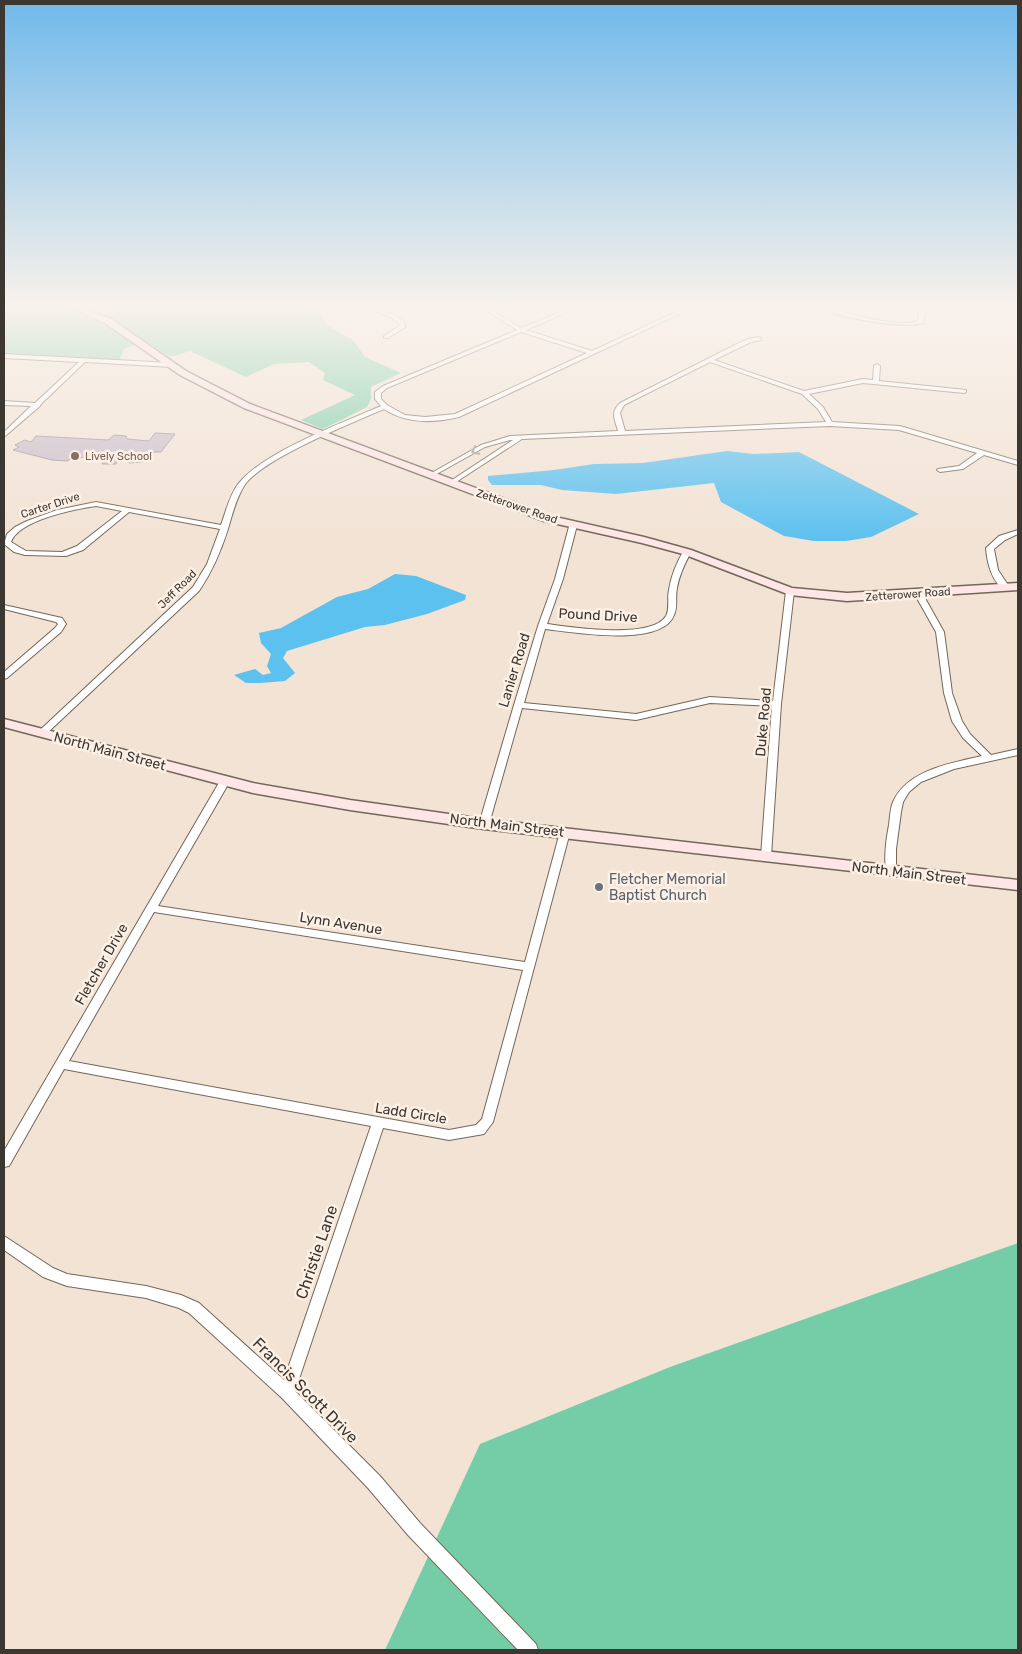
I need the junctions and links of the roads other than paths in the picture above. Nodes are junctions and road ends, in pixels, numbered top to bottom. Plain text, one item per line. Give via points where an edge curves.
1 (58, 385) edge
2 (207, 385) edge
3 (389, 385) edge
4 (523, 385) edge
5 (660, 385) edge
6 (782, 385) edge
7 (839, 385) edge
8 (907, 385) edge
9 (964, 391) dead end
10 (804, 393) junction
11 (4, 403) edge
12 (38, 405) junction
13 (383, 406) junction
14 (830, 424) junction
15 (622, 432) junction
16 (325, 434) junction
17 (4, 435) edge
18 (522, 437) junction
19 (982, 453) junction
20 (1016, 461) edge
21 (940, 470) dead end
22 (431, 474) junction
23 (451, 482) junction
24 (128, 510) junction
25 (573, 525) junction
26 (225, 528) junction
27 (1018, 532) edge
28 (687, 552) junction
29 (1006, 588) junction
30 (1018, 588) edge
31 (790, 591) junction
32 (918, 593) junction
33 (4, 607) edge
34 (542, 626) junction
35 (4, 676) edge
36 (777, 704) junction
37 (518, 705) junction
38 (4, 723) edge
39 (42, 733) junction
40 (1018, 752) edge
41 (990, 759) junction
42 (224, 781) junction
43 (484, 824) junction
44 (565, 832) junction
45 (766, 856) junction
46 (890, 871) junction
47 (1018, 885) edge
48 (150, 908) junction
49 (528, 967) junction
50 (61, 1064) junction
51 (378, 1123) junction
52 (4, 1162) edge
53 (4, 1242) edge
54 (287, 1393) junction
55 (530, 1650) edge

1 - 12 street
2 - 16 street, Zetterower Road via 229,398
3 - 13 street via 378,392
4 - 13 street via 457,416 432,420 403,416
5 - 15 street via 618,407 616,414
6 - 10 street
7 - 10 street
8 - 9 street
10 - 14 street via 820,408
11 - 12 street
12 - 17 street
13 - 16 street, Jeff Road
14 - 15 street
14 - 19 street via 900,428
15 - 18 street
16 - 22 street, Zetterower Road
16 - 26 street, Jeff Road via 259,467 248,476 235,498
18 -> 22 street via 483,446
18 - 23 street
19 - 20 street
19 - 21 street via 961,468
22 - 23 street, Zetterower Road
23 - 25 street, Zetterower Road
24 - 24 street, Carter Drive via 96,504 77,507 15,529 7,543 25,553 63,554 80,548
24 - 26 street, Carter Drive
25 - 28 street, Zetterower Road
25 - 34 street, Lanier Road
26 - 39 street, Jeff Road via 211,567 196,589
27 - 29 street via 1002,538 990,548 995,571
28 - 31 street, Zetterower Road
28 - 34 street, Pound Drive via 673,586 671,614 664,625 656,629 625,632
29 - 30 street, Zetterower Road
29 - 32 street, Zetterower Road
31 - 32 street, Zetterower Road via 847,597
31 - 36 street, Duke Road
32 - 41 street via 940,632 948,693 956,721 966,736
33 - 35 street via 59,620 62,624
34 - 37 street, Lanier Road
36 - 37 street via 710,700 636,717
36 - 45 street, Duke Road
37 - 43 street, Lanier Road
38 - 39 street, North Main Street
39 - 42 street, North Main Street
40 - 41 street
41 - 46 street via 940,769 906,788 897,803 889,855
42 - 43 street, North Main Street via 350,805
42 - 48 street, Fletcher Drive
43 - 44 street, North Main Street
44 - 45 street, North Main Street
44 - 49 street, Ladd Circle
45 - 46 street, North Main Street
46 - 47 street, North Main Street
48 - 49 street, Lynn Avenue
48 - 50 street, Fletcher Drive
49 - 51 street, Ladd Circle via 492,1108 480,1130 450,1134
50 - 51 street, Ladd Circle
50 - 52 street, Fletcher Drive
51 - 54 street, Christie Lane
53 - 54 street, Francis Scott Drive via 48,1273 61,1278 146,1292 194,1308
54 - 55 street, Francis Scott Drive

